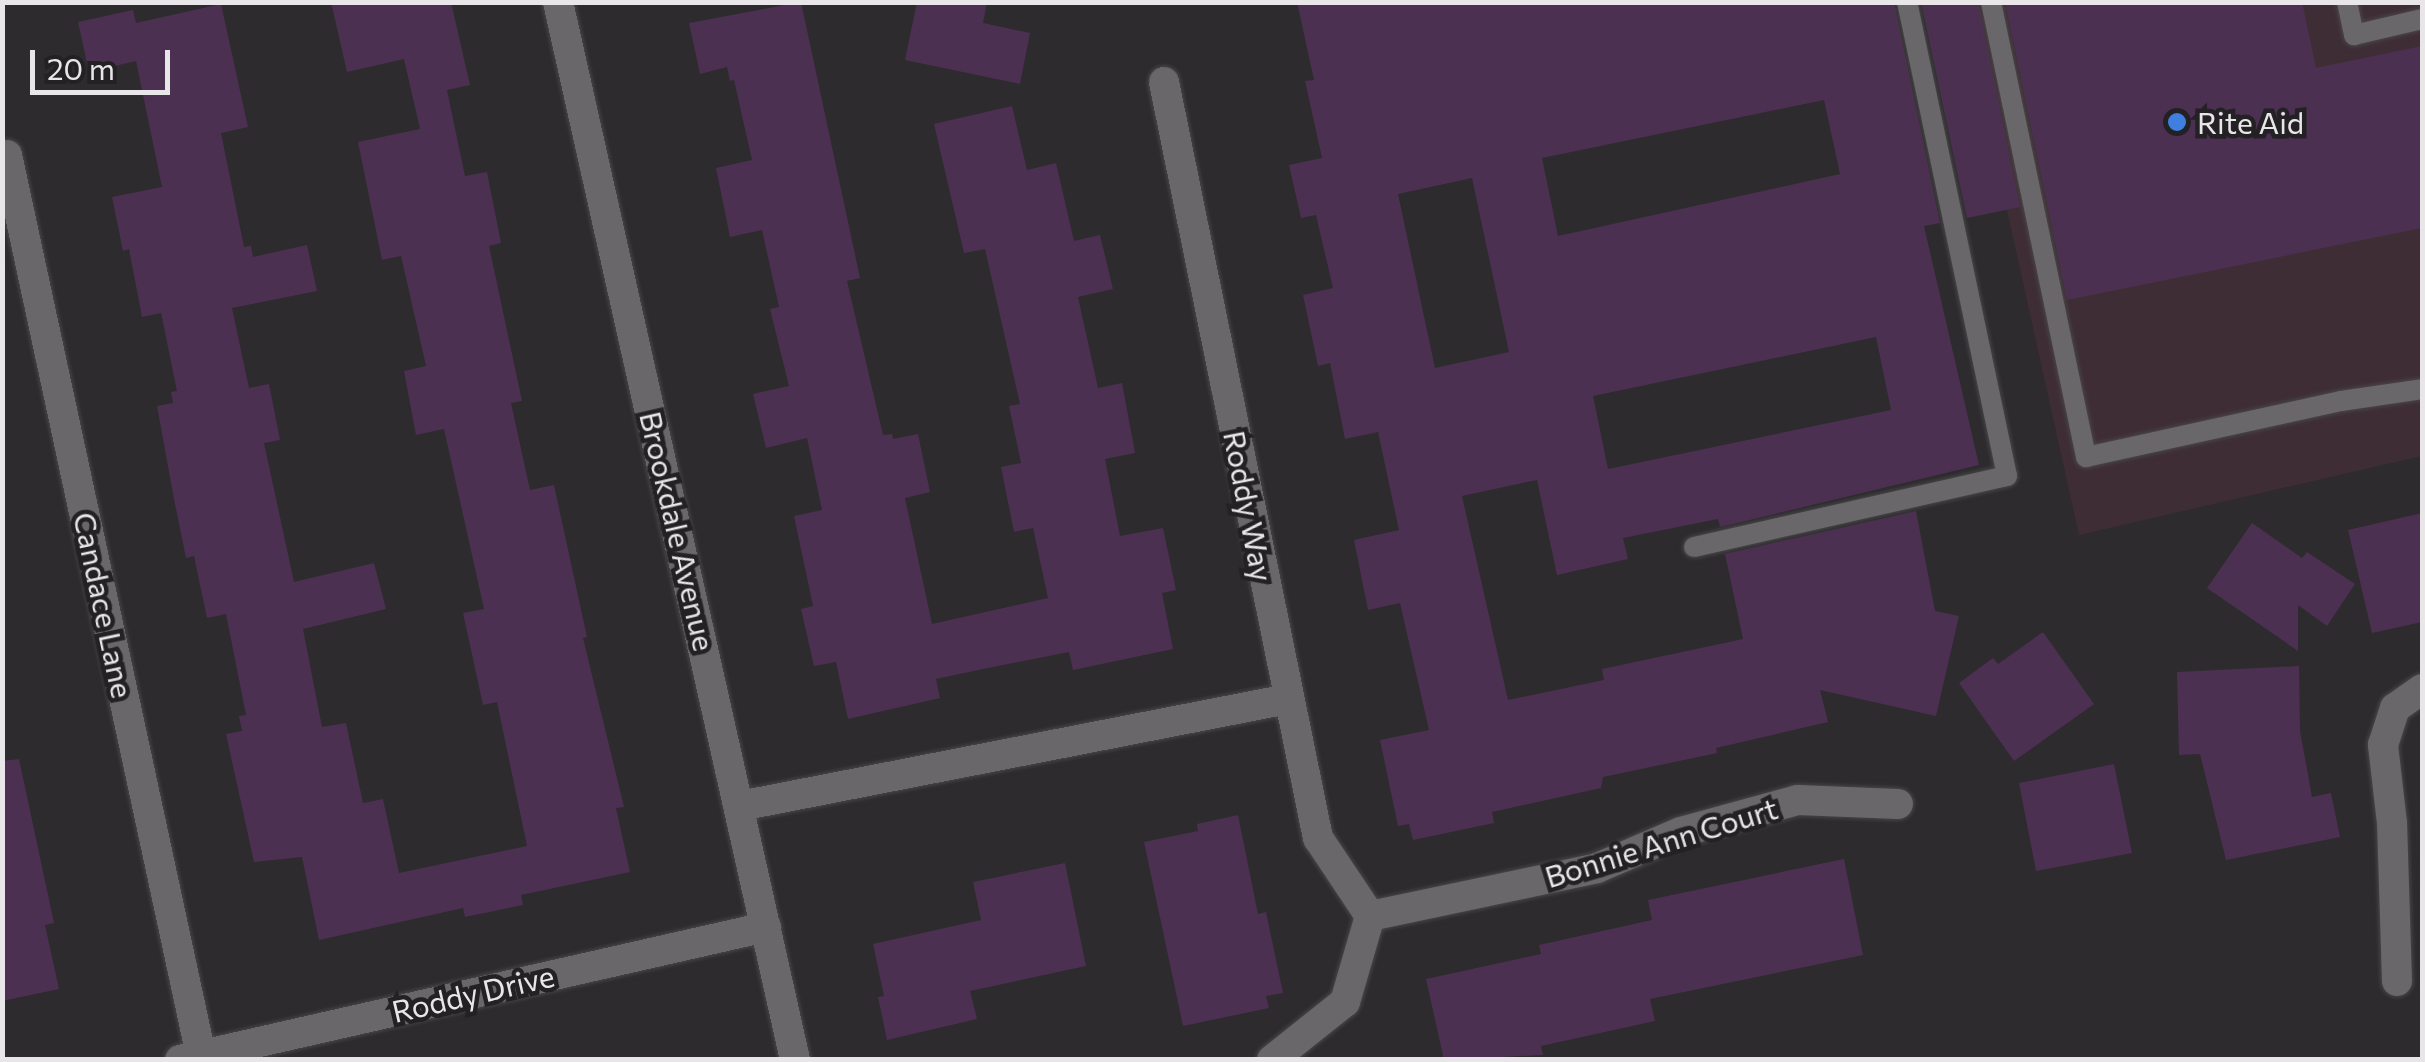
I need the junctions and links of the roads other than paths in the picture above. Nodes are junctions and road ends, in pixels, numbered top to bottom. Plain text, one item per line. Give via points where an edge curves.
1 (558, 2) edge
2 (1907, 2) edge
3 (1991, 2) edge
4 (2347, 2) edge
5 (2422, 19) edge
6 (1164, 82) dead end
7 (7, 155) dead end
8 (2422, 389) edge
9 (1694, 546) dead end
10 (2422, 688) edge
11 (1288, 698) junction
12 (1898, 804) dead end
13 (740, 806) junction
14 (1370, 916) junction
15 (766, 927) junction
16 (2397, 981) dead end
17 (190, 1057) edge
18 (796, 1060) edge
19 (1272, 1060) edge

1 - 13 street, Brookdale Avenue
2 - 9 lane via 2007,476
3 - 8 lane via 2086,457
4 - 5 lane via 2354,34
6 - 11 street, Roddy Way
7 - 17 street, Candace Lane
10 - 16 street via 2395,708 2383,745
11 - 13 street
11 - 14 street, Roddy Way via 1318,838
12 - 14 street, Bonnie Ann Court via 1798,800 1681,832 1596,868
13 - 15 street, Brookdale Avenue
14 - 19 street via 1345,1002
15 - 17 street, Roddy Drive
15 - 18 street, Brookdale Avenue

